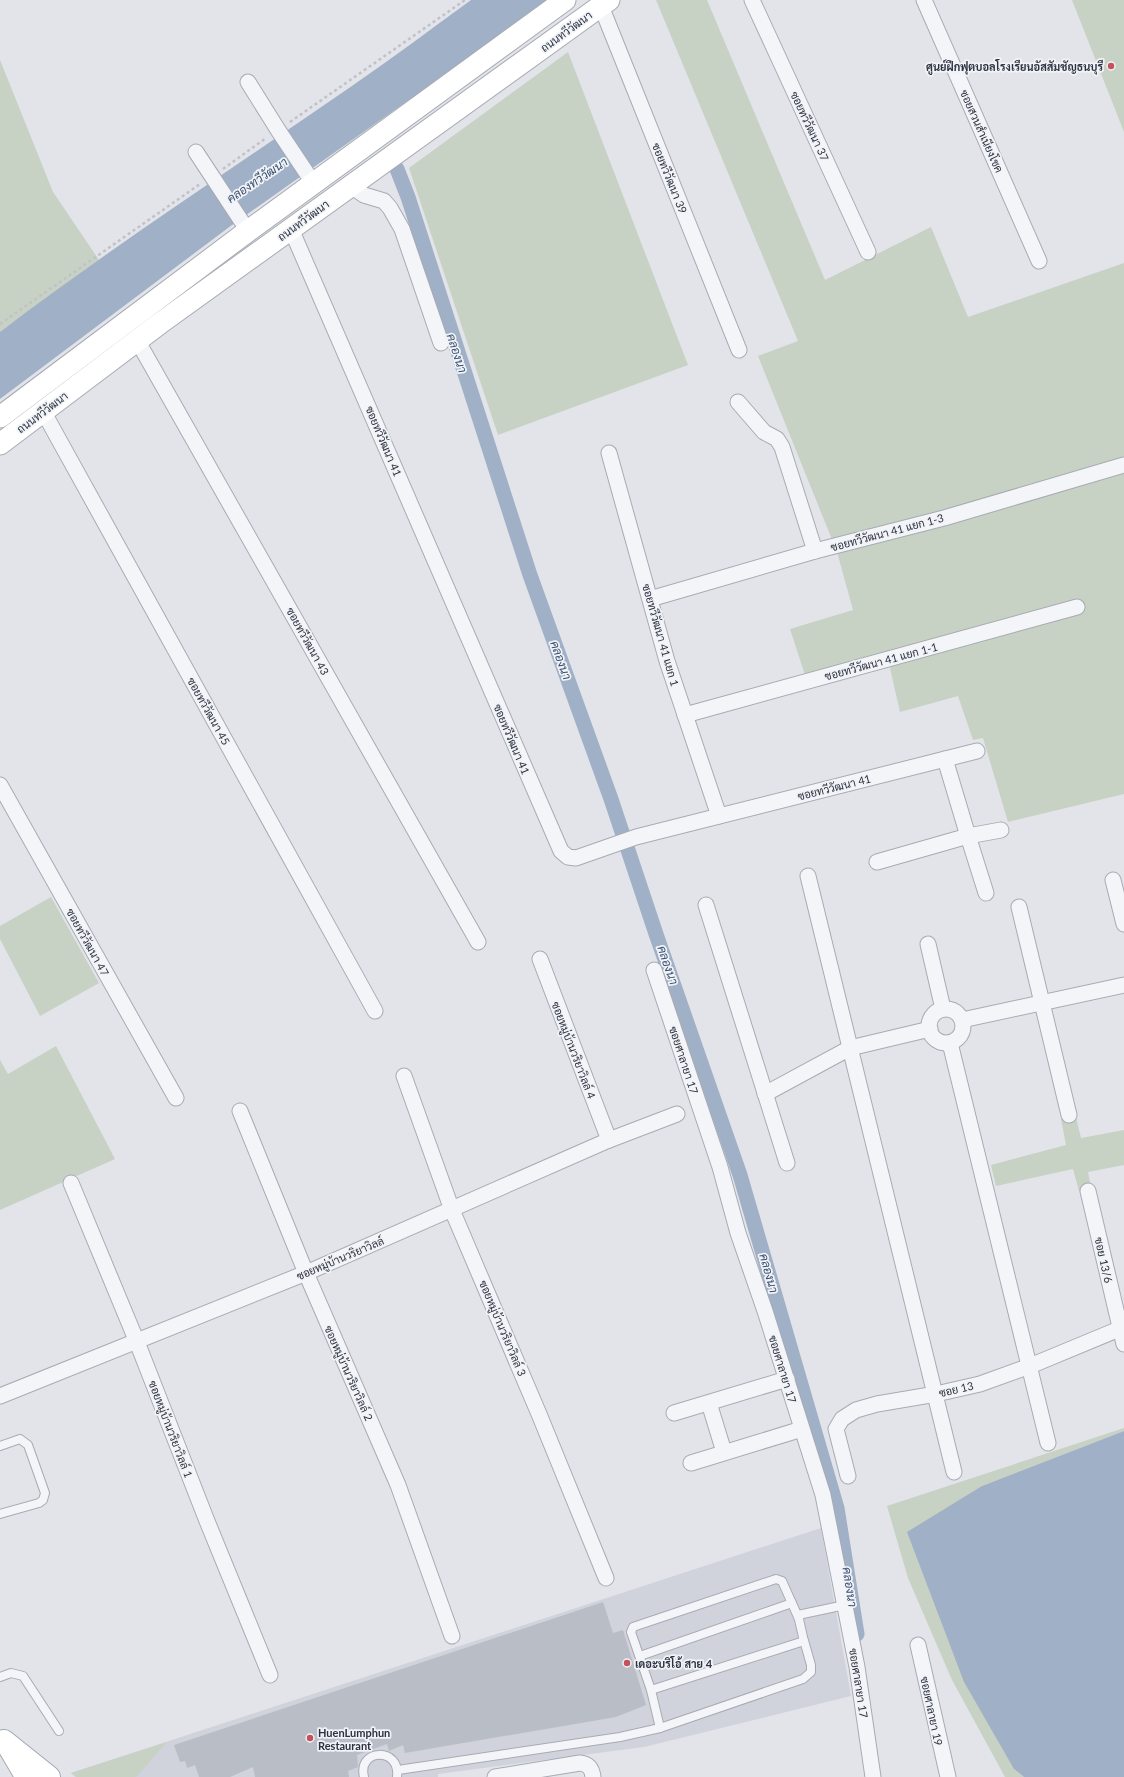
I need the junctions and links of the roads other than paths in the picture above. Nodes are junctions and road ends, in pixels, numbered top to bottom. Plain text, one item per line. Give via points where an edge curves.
1 (565, 0) edge
2 (752, 0) edge
3 (924, 0) edge
4 (605, 3) edge
5 (248, 82) dead end
6 (196, 152) dead end
7 (309, 177) junction
8 (351, 186) junction
9 (244, 225) junction
10 (291, 229) junction
11 (868, 252) dead end
12 (1039, 262) dead end
13 (138, 340) junction
14 (441, 343) dead end
15 (740, 350) dead end
16 (738, 402) dead end
17 (43, 412) junction
18 (0, 417) edge
19 (0, 444) edge
20 (609, 453) dead end
21 (1124, 465) edge
22 (815, 551) junction
23 (650, 599) junction
24 (1077, 607) dead end
25 (686, 716) junction
26 (978, 752) dead end
27 (945, 759) junction
28 (0, 785) edge
29 (719, 816) junction
30 (1001, 830) dead end
31 (968, 836) junction
32 (877, 862) dead end
33 (808, 876) dead end
34 (1114, 880) dead end
35 (986, 893) dead end
36 (706, 904) dead end
37 (1019, 907) dead end
38 (1124, 924) edge
39 (478, 942) dead end
40 (928, 944) dead end
41 (540, 959) dead end
42 (654, 970) dead end
43 (1124, 986) edge
44 (1042, 1003) junction
45 (943, 1009) junction
46 (375, 1011) dead end
47 (962, 1020) junction
48 (930, 1029) junction
49 (950, 1043) junction
50 (850, 1048) junction
51 (404, 1076) dead end
52 (765, 1094) junction
53 (176, 1098) dead end
54 (240, 1111) dead end
55 (677, 1114) dead end
56 (1069, 1115) dead end
57 (609, 1140) junction
58 (787, 1163) dead end
59 (70, 1183) dead end
60 (1088, 1191) dead end
61 (452, 1210) junction
62 (306, 1273) junction
63 (1122, 1328) edge
64 (137, 1342) junction
65 (1124, 1344) edge
66 (1030, 1366) junction
67 (786, 1379) junction
68 (936, 1394) junction
69 (0, 1396) edge
70 (709, 1403) junction
71 (674, 1414) dead end
72 (802, 1429) junction
73 (1048, 1444) dead end
74 (0, 1446) edge
75 (724, 1452) junction
76 (691, 1463) dead end
77 (954, 1472) dead end
78 (848, 1476) dead end
79 (0, 1514) edge
80 (606, 1578) dead end
81 (792, 1603) junction
82 (845, 1605) junction
83 (799, 1619) junction
84 (452, 1636) dead end
85 (804, 1641) junction
86 (918, 1645) dead end
87 (640, 1656) junction
88 (270, 1675) dead end
89 (0, 1677) edge
90 (651, 1690) junction
91 (660, 1728) junction
92 (59, 1731) dead end
93 (2, 1737) edge
94 (397, 1774) edge
95 (26, 1777) edge
96 (49, 1777) edge
97 (364, 1777) edge
98 (495, 1777) edge
99 (593, 1777) edge
100 (873, 1777) edge
101 (948, 1777) edge

1 - 7 main road, ถนนทวีวัฒนา
2 - 11 street, ซอยทวีวัฒนา 37
3 - 12 street, ซอยสวนสำเนียงโชค
4 - 8 main road, ถนนทวีวัฒนา
4 - 15 street, ซอยทวีวัฒนา 39
5 - 7 street
6 - 9 street
7 - 9 main road, ถนนทวีวัฒนา
8 - 10 main road, ถนนทวีวัฒนา
8 - 14 street via 364,196 384,201 402,228
9 - 18 main road, ถนนทวีวัฒนา
10 - 13 main road, ถนนทวีวัฒนา
10 - 29 street, ซอยทวีวัฒนา 41 via 560,851 568,857 576,858 636,837
13 - 17 main road, ถนนทวีวัฒนา
13 - 39 street, ซอยทวีวัฒนา 43
16 - 22 street via 764,432 777,439 782,447
17 - 19 main road, ถนนทวีวัฒนา
17 - 46 street, ซอยทวีวัฒนา 45
20 - 23 street, ซอยทวีวัฒนา 41 แยก 1
21 - 22 street, ซอยทวีวัฒนา 41 แยก 1-3 via 944,518
22 - 23 street, ซอยทวีวัฒนา 41 แยก 1-3
23 - 25 street, ซอยทวีวัฒนา 41 แยก 1
24 - 25 street, ซอยทวีวัฒนา 41 แยก 1-1
25 - 29 street, ซอยทวีวัฒนา 41 แยก 1
26 - 27 street, ซอยทวีวัฒนา 41
27 - 29 street, ซอยทวีวัฒนา 41
27 - 31 street
28 - 53 street, ซอยทวีวัฒนา 47
30 - 31 street
31 - 32 street
31 - 35 street
33 - 50 street
34 - 38 street
36 - 52 street
37 - 44 street
40 - 45 street
41 - 57 street, ซอยหมู่บ้านวริยาวิลล์ 4
42 - 67 street, ซอยศาลายา 17 via 720,1167 738,1233
43 - 44 street
44 - 47 street
44 - 56 street
45 - 47 street via 955,1011
45 - 48 street via 931,1019
47 - 49 street via 960,1037
48 - 49 street via 935,1039
48 - 50 street
49 - 66 street
50 - 52 street
50 - 68 street
51 - 61 street, ซอยหมู่บ้านวริยาวิลล์ 3
52 - 58 street
54 - 62 street, ซอยหมู่บ้านวริยาวิลล์ 2
55 - 57 street, ซอยหมู่บ้านวริยาวิลล์
57 - 61 street, ซอยหมู่บ้านวริยาวิลล์
59 - 64 street, ซอยหมู่บ้านวริยาวิลล์ 1
60 - 63 street, ซอย 13/6
61 - 62 street, ซอยหมู่บ้านวริยาวิลล์
61 - 80 street, ซอยหมู่บ้านวริยาวิลล์ 3
62 - 64 street, ซอยหมู่บ้านวริยาวิลล์
62 - 84 street, ซอยหมู่บ้านวริยาวิลล์ 2 via 398,1484
63 - 65 street, ซอย 13/6
63 - 66 street, ซอย 13
64 - 69 street, ซอยหมู่บ้านวริยาวิลล์
64 - 88 street, ซอยหมู่บ้านวริยาวิลล์ 1
66 - 68 street, ซอย 13 via 980,1384
66 - 73 street
67 - 70 street
67 - 72 street, ซอยศาลายา 17
68 - 77 street
68 - 78 street, ซอย 13 via 877,1404 856,1410 842,1419 836,1428
70 - 71 street
70 - 75 street
72 - 75 street
72 - 82 street, ซอยศาลายา 17 via 823,1495
74 - 79 lane via 20,1439 28,1445 45,1493 39,1503
75 - 76 street
81 - 83 lane
81 - 87 lane
81 - 87 lane via 782,1581 776,1579 640,1623 633,1626 631,1632
82 - 83 lane via 798,1615
82 - 100 street, ซอยศาลายา 17
83 - 85 lane
85 - 90 lane
85 - 91 lane via 811,1672 803,1678
86 - 101 street, ซอยศาลายา 19
87 - 90 lane
89 - 92 lane via 11,1673 23,1676
90 - 91 lane
91 - 94 lane
93 - 95 main road
93 - 96 main road
94 - 97 lane via 393,1760 388,1756 377,1755 367,1760 364,1765
98 - 99 street via 580,1763 588,1766 593,1772

